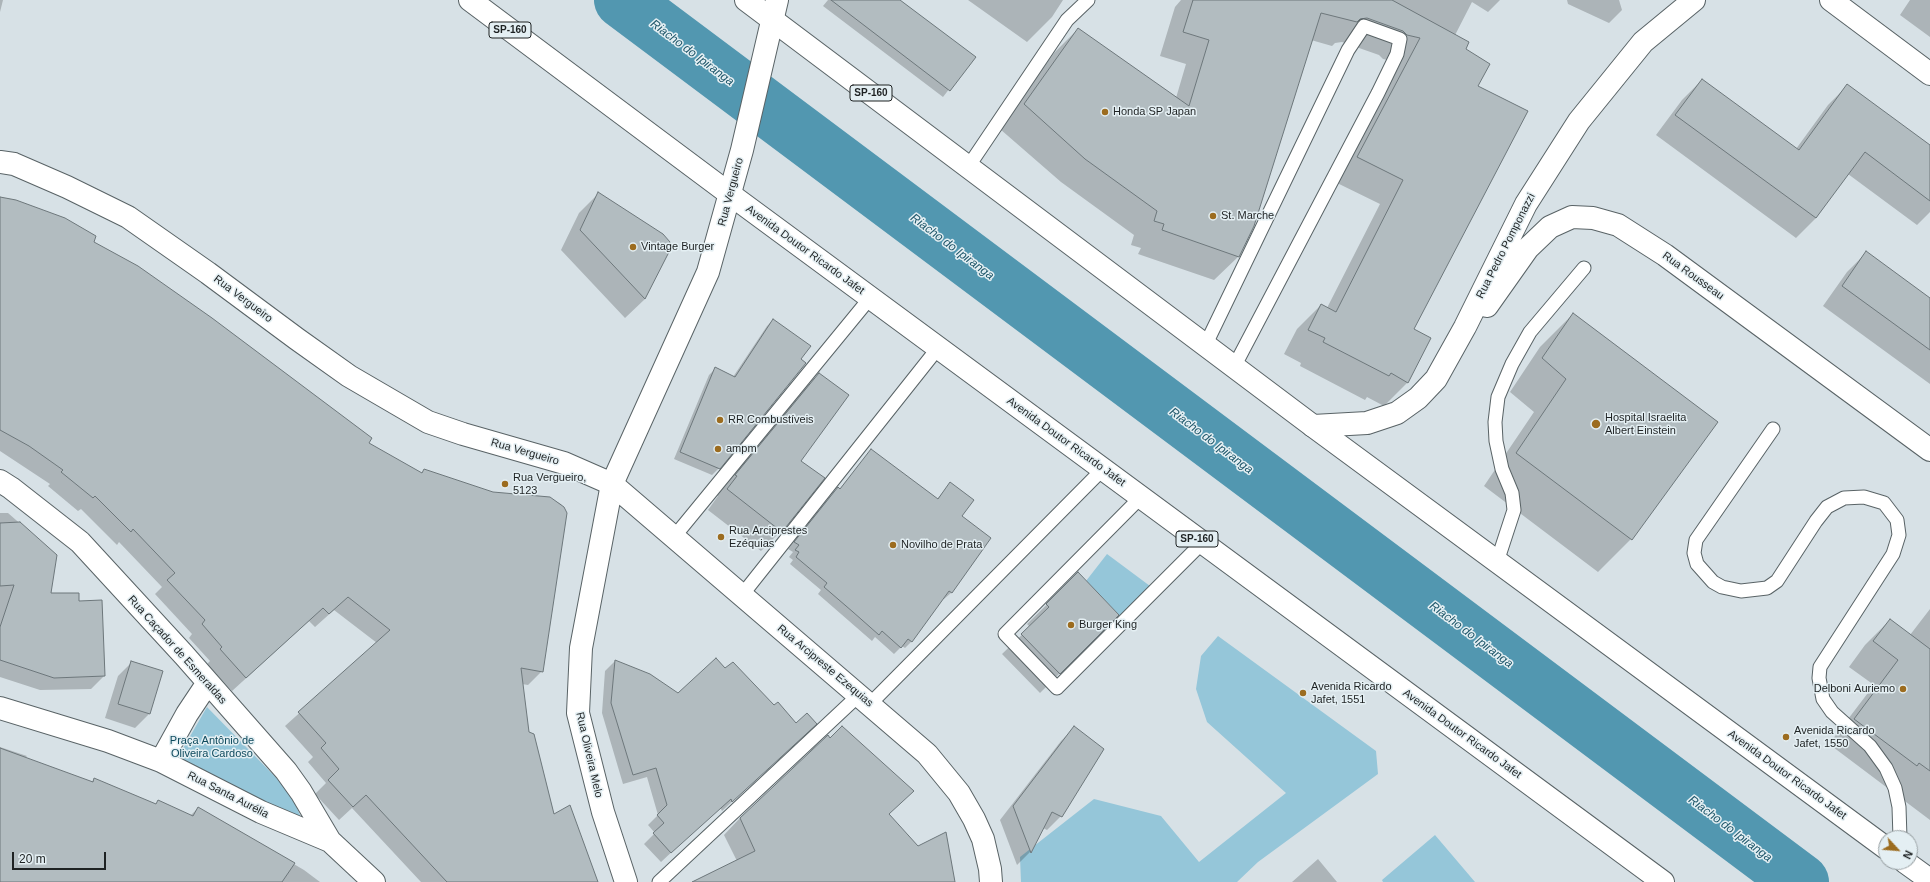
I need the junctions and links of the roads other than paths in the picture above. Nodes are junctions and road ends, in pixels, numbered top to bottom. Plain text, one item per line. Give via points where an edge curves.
1 (470, 0) edge
2 (746, 0) edge
3 (1088, 0) edge
4 (1694, 0) edge
5 (1831, 0) edge
6 (775, 10) edge
7 (1930, 74) edge
8 (0, 162) edge
9 (968, 167) junction
10 (731, 195) junction
11 (1584, 268) dead end
12 (870, 298) junction
13 (1465, 327) junction
14 (1205, 346) junction
15 (938, 348) junction
16 (1234, 367) junction
17 (1313, 426) junction
18 (1773, 429) dead end
19 (1930, 450) edge
20 (1103, 469) junction
21 (0, 481) edge
22 (612, 484) junction
23 (1141, 497) junction
24 (674, 537) junction
25 (1202, 543) junction
26 (1497, 562) junction
27 (742, 595) junction
28 (207, 684) junction
29 (865, 699) junction
30 (0, 708) edge
31 (161, 761) junction
32 (1900, 830) edge
33 (330, 841) junction
34 (1878, 842) edge
35 (1916, 870) edge
36 (1930, 880) edge
37 (374, 882) edge
38 (626, 882) edge
39 (659, 882) edge
40 (991, 882) edge
41 (1663, 882) edge

1 - 10 main road, Avenida Doutor Ricardo Jafet / SP-160
2 - 6 main road, Avenida Doutor Ricardo Jafet / SP-160
3 - 9 lane via 1067,20
4 - 13 main road, Rua Pedro Pomponazzi via 1643,42 1579,121 1526,204
5 - 7 main road
6 - 9 main road, Avenida Doutor Ricardo Jafet / SP-160
6 - 10 main road, Rua Vergueiro
8 - 22 main road, Rua Vergueiro via 14,164 128,217 349,376 428,422 564,463
9 - 14 main road, Avenida Doutor Ricardo Jafet / SP-160
10 - 12 main road, Avenida Doutor Ricardo Jafet / SP-160
10 - 22 main road, Rua Vergueiro via 708,272
11 - 26 lane via 1530,332 1512,364 1498,397 1494,422 1496,441 1502,469 1512,493 1514,510
12 - 15 main road, Avenida Doutor Ricardo Jafet / SP-160
12 - 24 lane
13 - 17 main road, Rua Pedro Pomponazzi via 1436,380 1418,398 1397,412 1367,423
13 - 19 main road, Rua Rousseau via 1483,311 1528,248 1550,227 1572,217 1593,218 1618,225 1660,252
14 - 16 main road, Avenida Doutor Ricardo Jafet / SP-160
14 - 16 lane via 1348,50 1364,26 1400,39 1397,54 1378,93
15 - 20 main road, Avenida Doutor Ricardo Jafet / SP-160
15 - 27 lane
16 - 17 main road, Avenida Doutor Ricardo Jafet / SP-160
17 - 26 main road, Avenida Doutor Ricardo Jafet / SP-160
18 - 32 lane via 1696,540 1694,553 1697,564 1713,582 1722,587 1741,591 1767,588 1777,581 1827,507 1844,498 1864,497 1884,503 1897,520 1899,535 1893,554 1820,667 1818,678 1823,699 1832,712 1870,746 1886,768 1895,788
20 - 23 main road, Avenida Doutor Ricardo Jafet / SP-160
20 - 29 lane
21 - 28 main road, Rua Caçador de Esmeraldas via 80,542 184,655
22 - 24 main road, Rua Arcipreste Ezequias
22 - 38 main road, Rua Oliveira Melo via 581,648 578,712 603,812
23 - 25 main road, Avenida Doutor Ricardo Jafet / SP-160
23 - 25 lane via 1005,634 1057,688
24 - 27 main road, Rua Arcipreste Ezequias
25 - 41 main road, Avenida Doutor Ricardo Jafet / SP-160
26 - 34 main road, Avenida Doutor Ricardo Jafet / SP-160
27 - 29 main road, Rua Arcipreste Ezequias
28 - 31 main road
28 - 33 main road, Rua Caçador de Esmeraldas via 286,771
29 - 39 lane
29 - 40 main road, Rua Arcipreste Ezequias via 927,754 959,792 983,839
30 - 31 main road, Rua Santa Aurélia via 108,741
31 - 33 main road, Rua Santa Aurélia via 260,812
33 - 37 main road, Rua Santa Aurélia
35 - 36 main road

